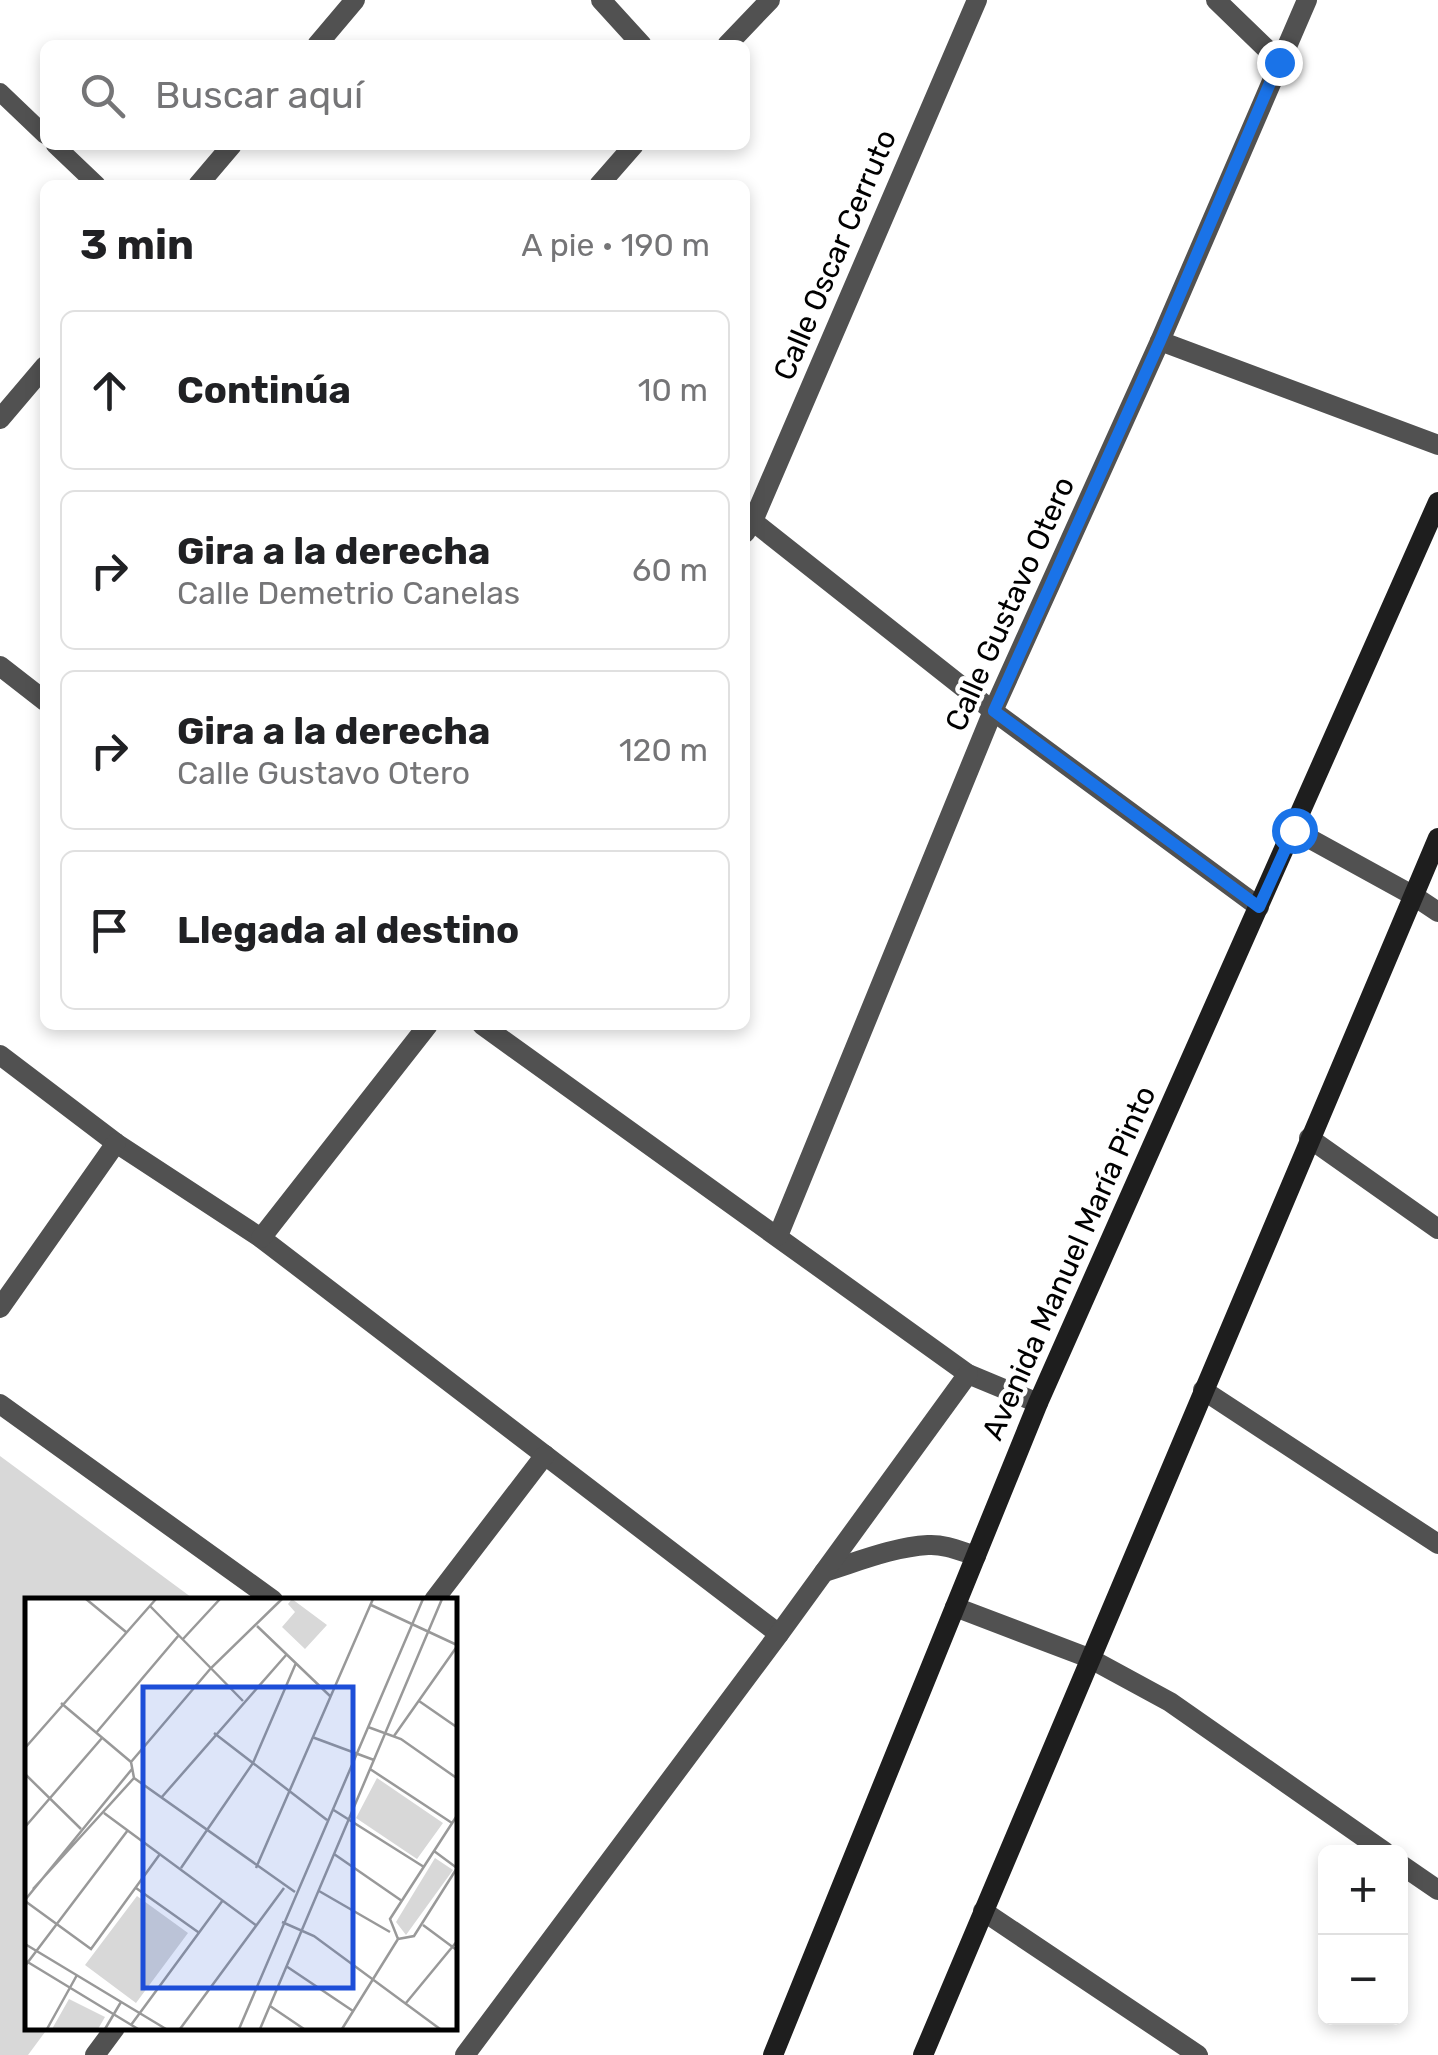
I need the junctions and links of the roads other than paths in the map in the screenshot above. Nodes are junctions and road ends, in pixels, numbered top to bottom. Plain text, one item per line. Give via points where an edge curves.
1 (356, 0) edge
2 (601, 0) edge
3 (770, 0) edge
4 (977, 0) edge
5 (1216, 0) edge
6 (1307, 0) edge
7 (321, 40) edge
8 (637, 40) edge
9 (732, 40) edge
10 (1279, 62) junction
11 (0, 92) edge
12 (40, 130) edge
13 (60, 150) edge
14 (228, 150) edge
15 (630, 150) edge
16 (92, 180) edge
17 (202, 180) edge
18 (602, 180) edge
19 (1160, 341) junction
20 (40, 372) edge
21 (0, 419) edge
22 (1438, 444) edge
23 (1438, 502) edge
24 (750, 518) edge
25 (750, 525) edge
26 (0, 666) edge
27 (40, 697) edge
28 (994, 711) junction
29 (1294, 830) junction
30 (1438, 838) edge
31 (1414, 896) junction
32 (1259, 907) junction
33 (1438, 912) edge
34 (424, 1030) edge
35 (489, 1030) edge
36 (0, 1055) edge
37 (1309, 1138) junction
38 (116, 1143) junction
39 (1438, 1229) edge
40 (778, 1236) junction
41 (261, 1238) junction
42 (0, 1308) edge
43 (968, 1374) junction
44 (1203, 1390) junction
45 (1038, 1403) junction
46 (0, 1404) edge
47 (545, 1455) junction
48 (1438, 1544) edge
49 (976, 1556) junction
50 (824, 1572) junction
51 (270, 1598) edge
52 (436, 1598) edge
53 (956, 1607) junction
54 (778, 1634) junction
55 (1090, 1658) junction
56 (1374, 1845) edge
57 (1408, 1869) edge
58 (1438, 1890) edge
59 (983, 1911) junction
60 (114, 2030) edge
61 (95, 2055) edge
62 (465, 2055) edge
63 (773, 2055) edge
64 (923, 2055) edge
65 (1198, 2055) edge

1 - 7 street
2 - 8 street
3 - 9 street
4 - 24 street, Calle Oscar Cerruto
5 - 10 street
6 - 10 street, Calle Gustavo Otero
10 - 19 street, Calle Gustavo Otero
11 - 12 lane
13 - 16 lane
14 - 17 street
15 - 18 street
19 - 22 street
19 - 28 street, Calle Gustavo Otero
20 - 21 street
23 - 29 street, Avenida Manuel María Pinto
25 - 28 street
26 - 27 street
28 - 32 street
28 - 40 street, Calle Gustavo Otero
29 - 31 street
29 - 32 street, Avenida Manuel María Pinto
30 - 31 street
31 - 33 street
31 - 37 street
32 - 45 street, Avenida Manuel María Pinto
34 - 41 street
35 - 40 street
36 - 38 street
37 - 39 street
37 - 44 street
38 - 41 street
38 - 42 street
40 - 43 street
41 - 47 street
43 - 45 street
43 - 50 street
44 - 48 street
44 - 55 street
45 - 49 street, Avenida Manuel María Pinto
46 - 51 street
47 - 52 street
47 - 54 street
49 - 50 street via 929,1545
49 - 53 street, Avenida Manuel María Pinto
50 - 54 street
53 - 55 street
53 - 63 street, Avenida Manuel María Pinto
54 - 62 street
55 - 56 street via 1170,1702
55 - 59 street
57 - 58 street
59 - 64 street
59 - 65 street
60 - 61 street

